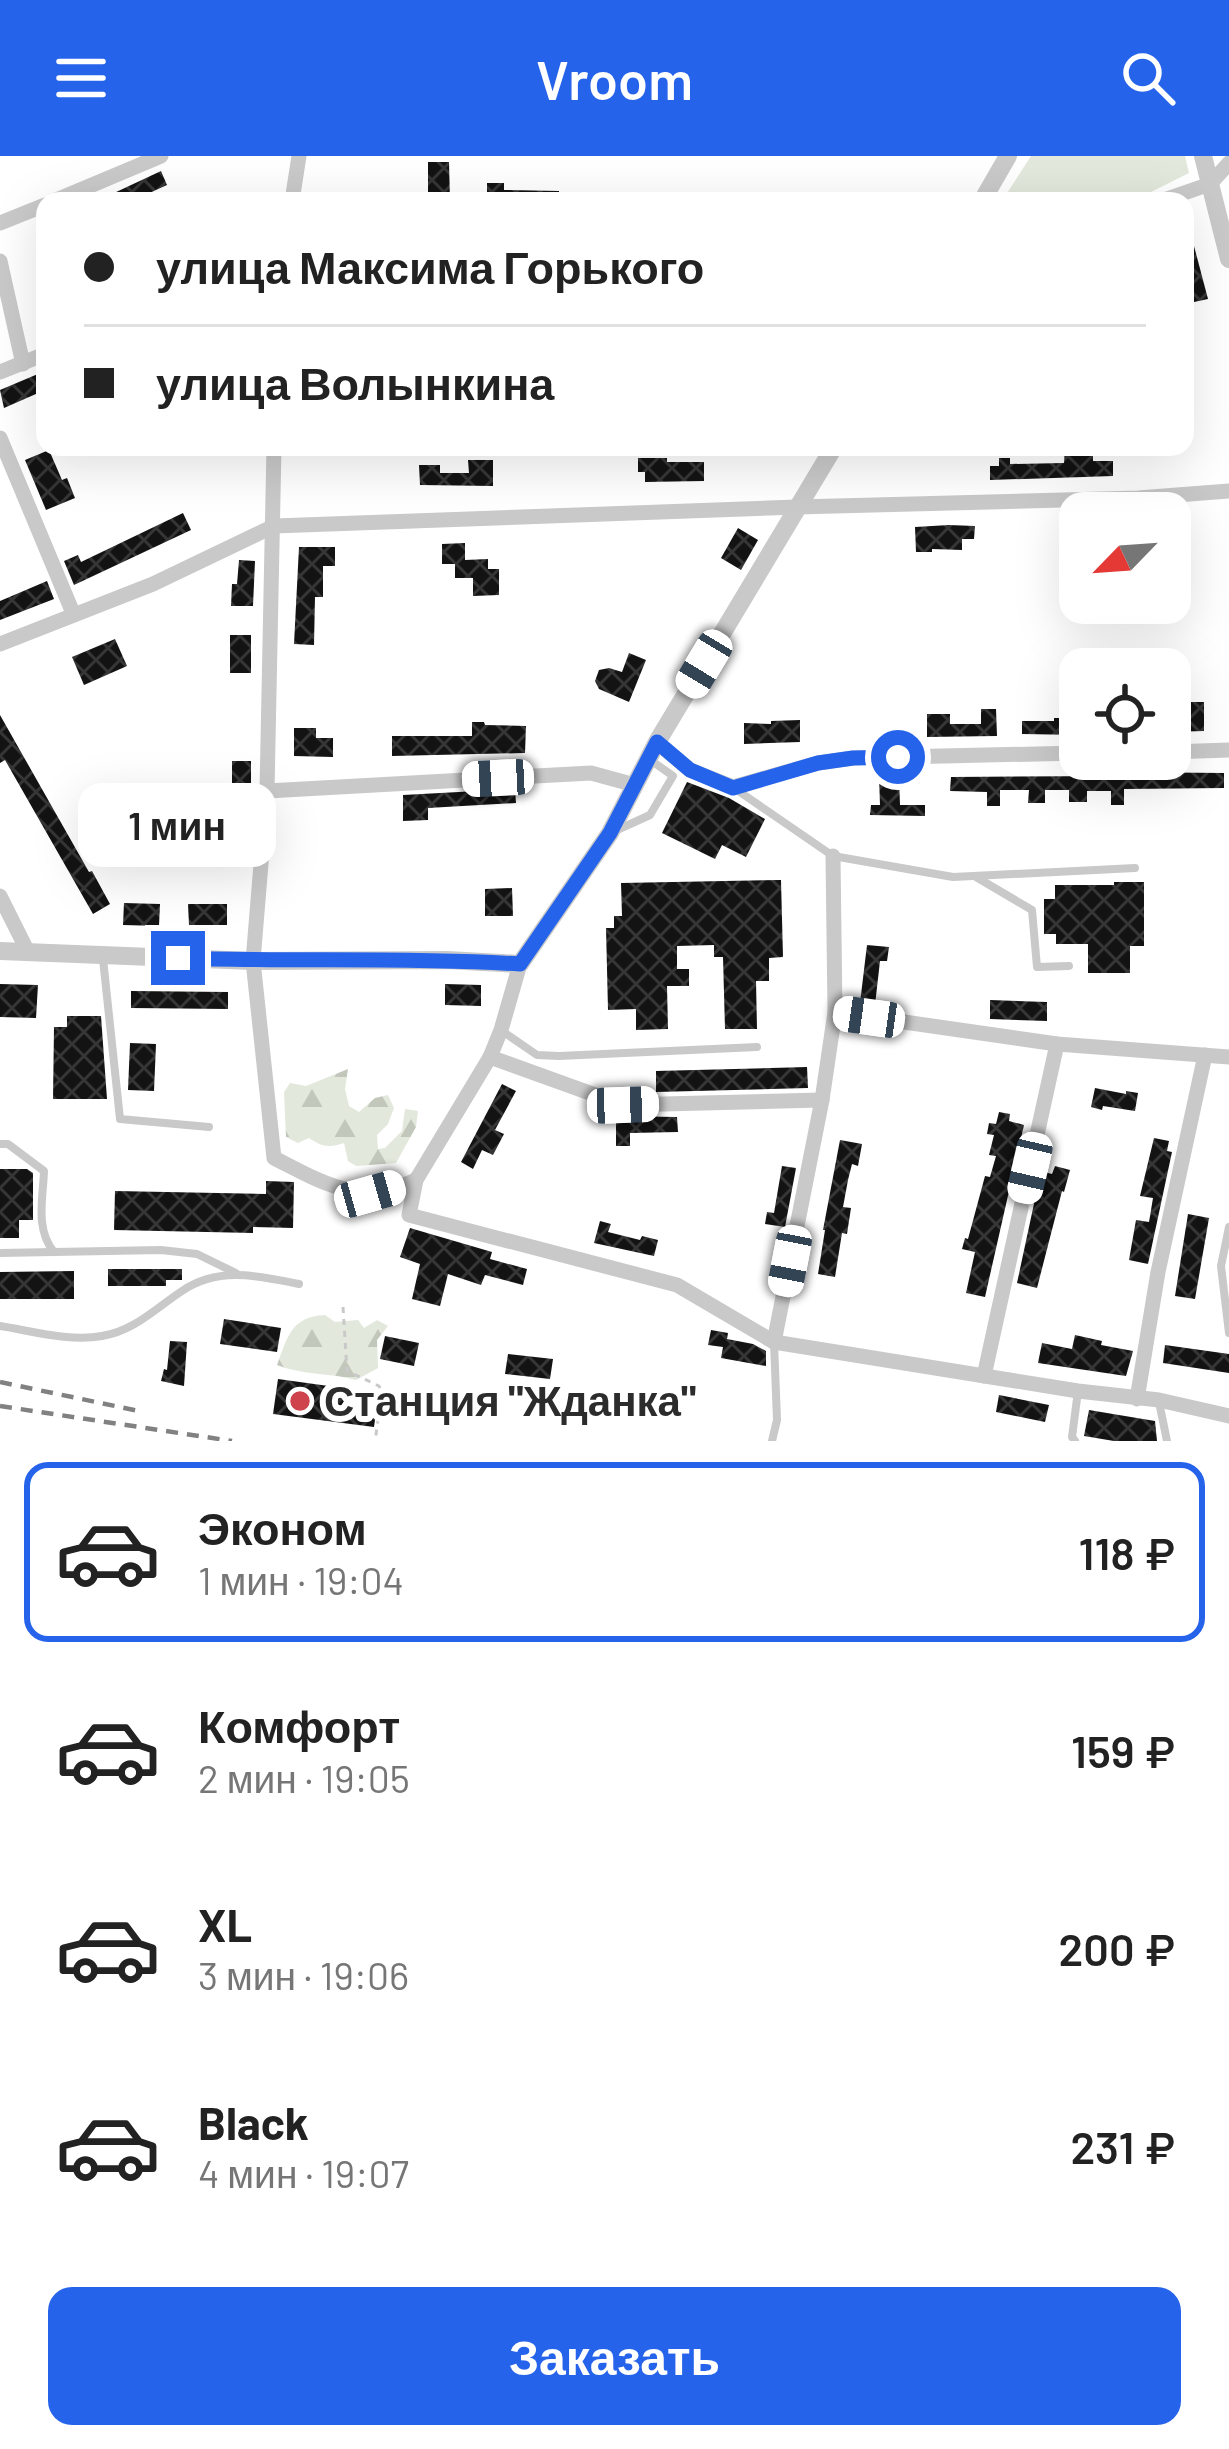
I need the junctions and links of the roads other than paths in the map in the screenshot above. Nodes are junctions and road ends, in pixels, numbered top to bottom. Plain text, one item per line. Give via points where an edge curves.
1 (161, 156) edge
2 (299, 156) edge
3 (1008, 156) edge
4 (1203, 156) edge
5 (1229, 163) edge
6 (1210, 184) junction
7 (75, 192) edge
8 (293, 192) edge
9 (987, 192) edge
10 (1187, 192) edge
11 (36, 209) edge
12 (0, 223) edge
13 (1229, 259) edge
14 (0, 261) edge
15 (36, 358) edge
16 (23, 364) junction
17 (0, 372) edge
18 (0, 438) edge
19 (274, 456) edge
20 (828, 456) edge
21 (1229, 491) edge
22 (797, 507) junction
23 (274, 526) junction
24 (74, 614) junction
25 (0, 644) edge
26 (652, 750) junction
27 (1229, 750) edge
28 (1191, 751) edge
29 (1059, 753) edge
30 (635, 784) junction
31 (733, 788) junction
32 (267, 791) junction
33 (610, 833) junction
34 (833, 856) junction
35 (1135, 868) dead end
36 (975, 876) junction
37 (0, 896) edge
38 (0, 952) edge
39 (28, 952) junction
40 (102, 955) junction
41 (253, 961) junction
42 (520, 964) junction
43 (1070, 966) dead end
44 (835, 1012) junction
45 (501, 1030) junction
46 (1058, 1044) junction
47 (758, 1047) dead end
48 (1205, 1055) junction
49 (490, 1057) junction
50 (1229, 1058) edge
51 (822, 1100) junction
52 (209, 1127) dead end
53 (0, 1144) edge
54 (416, 1180) junction
55 (1229, 1227) edge
56 (0, 1253) edge
57 (55, 1253) junction
58 (238, 1274) junction
59 (298, 1285) dead end
60 (0, 1326) edge
61 (1229, 1334) edge
62 (774, 1342) junction
63 (984, 1376) junction
64 (1078, 1391) junction
65 (1137, 1399) junction
66 (1159, 1400) junction
67 (1229, 1416) edge
68 (772, 1441) edge
69 (1075, 1441) edge
70 (1167, 1441) edge

1 - 7 street
2 - 8 street
3 - 9 street
4 - 6 street
5 - 6 street
6 - 10 street
6 - 13 street
11 - 12 street
14 - 16 street
15 - 16 street
16 - 17 street
18 - 24 street
19 - 23 street
20 - 22 street
21 - 22 street
22 - 23 street
22 - 26 street
23 - 24 street
23 - 32 street
24 - 25 street
26 - 30 street
26 - 31 street
26 - 33 lane via 673,776 650,815
27 - 28 street
29 - 31 street via 853,758
30 - 32 street via 591,773
30 - 33 street
31 - 34 lane
32 - 41 street
33 - 42 street
34 - 36 lane
34 - 44 street
35 - 36 lane
36 - 43 lane via 1032,910 1037,967
37 - 39 street
38 - 39 street
39 - 40 street
40 - 41 street
40 - 52 lane via 120,1119
41 - 42 street
41 - 54 street via 274,1158 328,1186 370,1194
42 - 45 street
44 - 46 street
44 - 51 street
45 - 47 lane via 537,1055
45 - 49 street
46 - 48 street
46 - 63 street
48 - 50 street
48 - 65 street
49 - 51 street via 623,1105
49 - 54 street
51 - 62 street
53 - 57 lane via 44,1171 44,1240
54 - 62 street via 410,1215 677,1285
55 - 61 lane via 1221,1266
56 - 57 lane
57 - 58 lane via 197,1254
58 - 59 lane
58 - 60 lane via 210,1277 100,1337
62 - 63 street
62 - 68 lane
63 - 64 street
64 - 65 street
64 - 69 lane
65 - 66 street
66 - 67 street
66 - 70 lane

